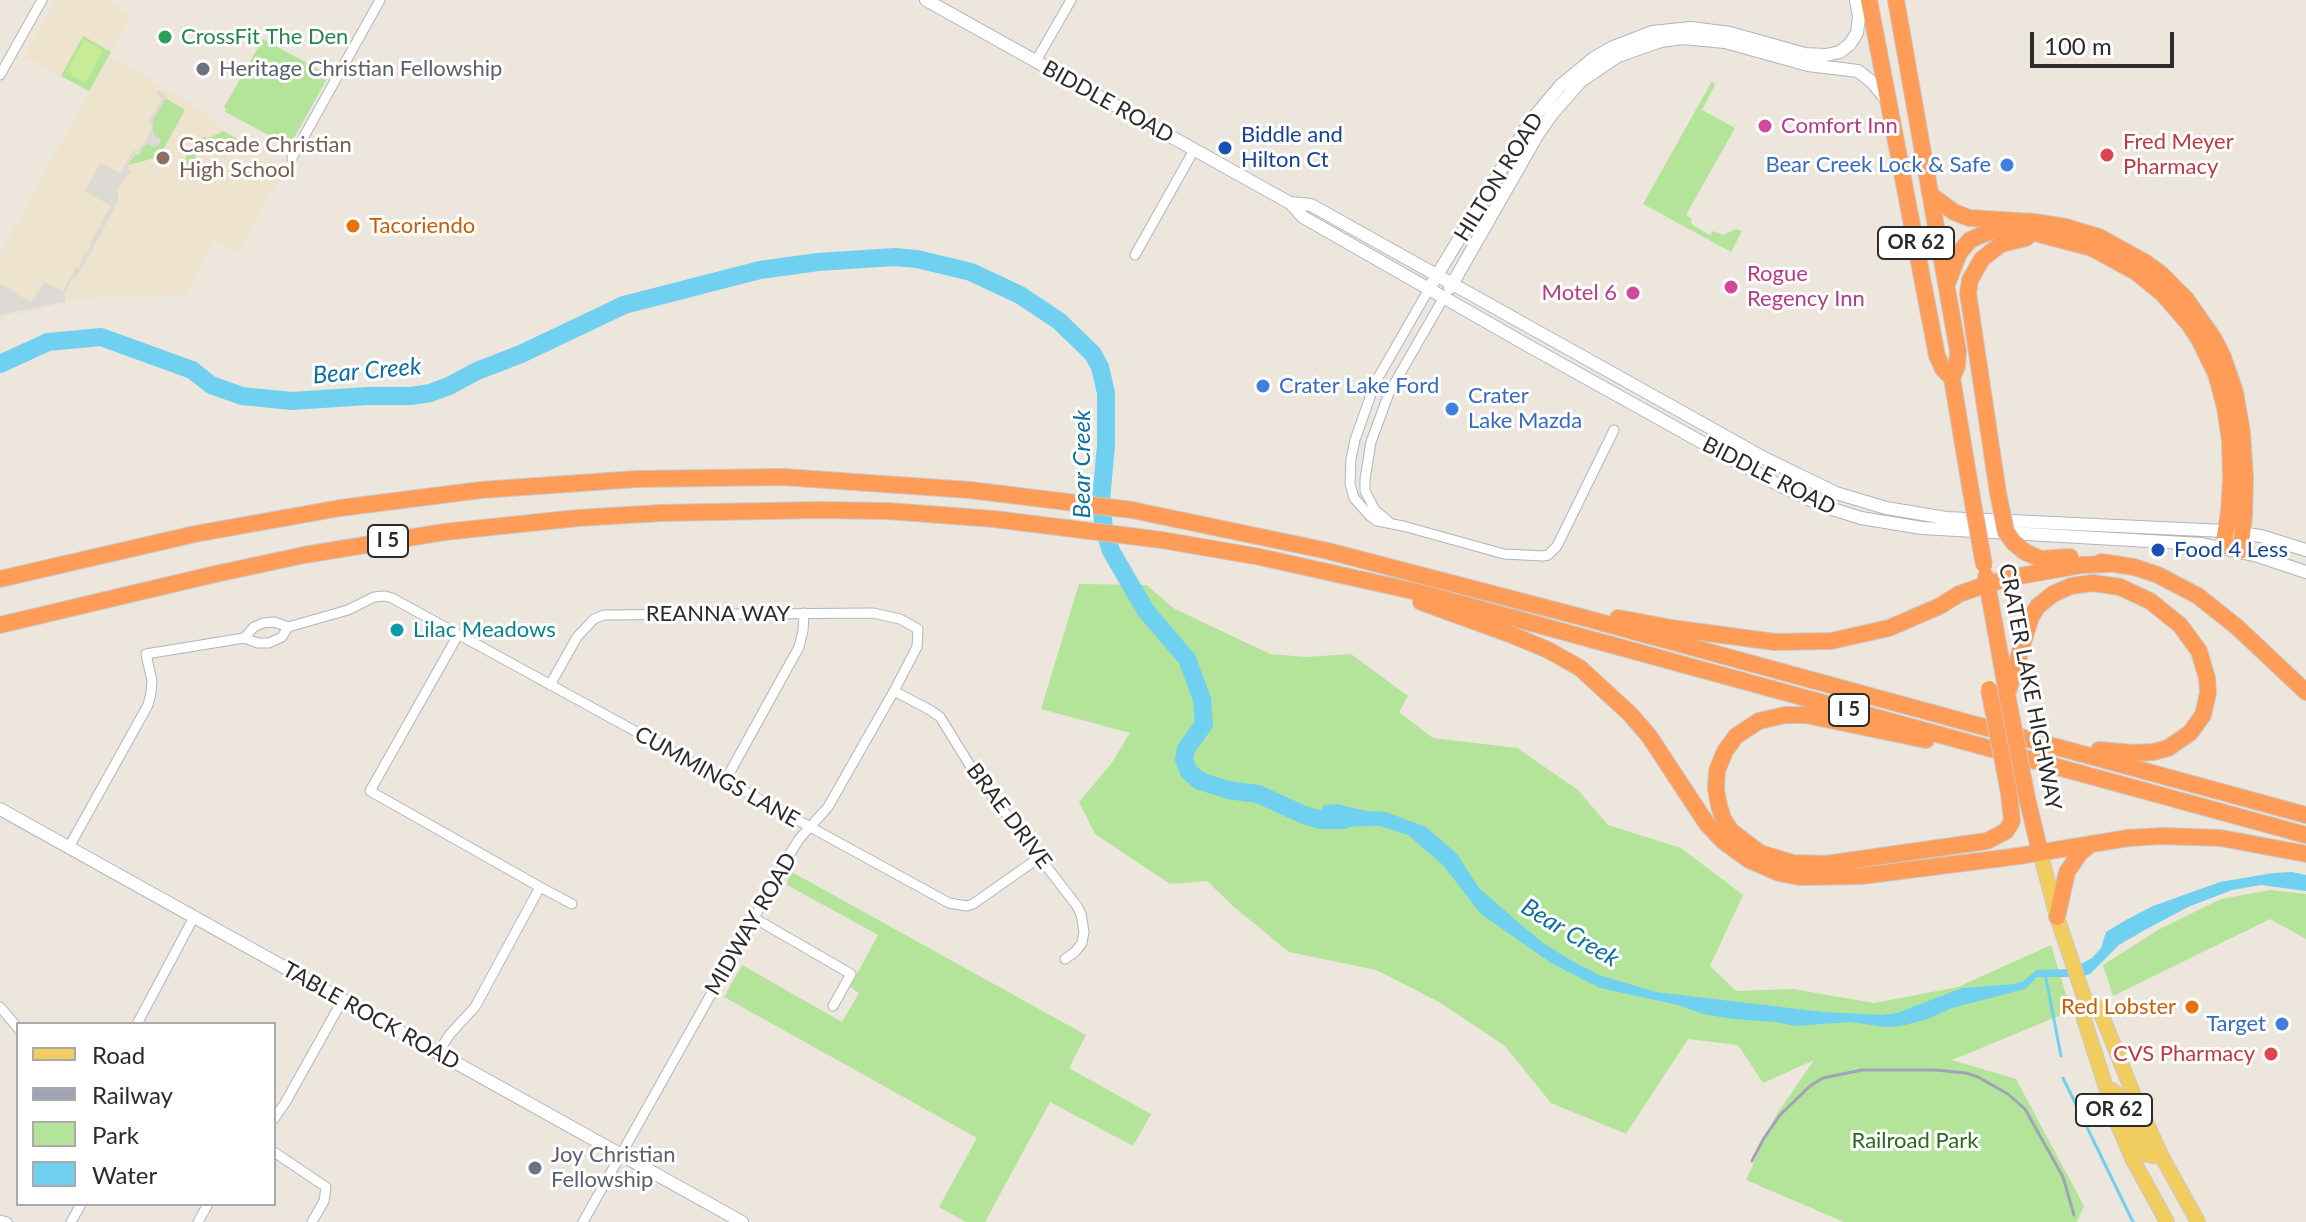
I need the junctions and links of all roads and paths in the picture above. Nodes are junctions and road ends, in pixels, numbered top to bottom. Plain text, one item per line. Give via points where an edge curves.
1 (42, 0) edge
2 (380, 0) edge
3 (926, 0) edge
4 (1071, 0) edge
5 (1856, 0) edge
6 (1869, 0) edge
7 (1896, 0) edge
8 (1036, 61) junction
9 (0, 75) edge
10 (1890, 104) junction
11 (1194, 150) junction
12 (292, 158) dead end
13 (1932, 196) junction
14 (1290, 203) junction
15 (2044, 236) junction
16 (1135, 255) dead end
17 (1437, 276) junction
18 (1452, 284) junction
19 (1947, 284) junction
20 (1429, 289) junction
21 (1444, 297) junction
22 (1952, 378) junction
23 (1614, 430) dead end
24 (1391, 523) junction
25 (2230, 537) junction
26 (2306, 550) edge
27 (2240, 551) joint
28 (2109, 564) junction
29 (2306, 572) edge
30 (0, 579) edge
31 (1988, 584) junction
32 (1391, 586) junction
33 (804, 613) junction
34 (1585, 618) junction
35 (0, 625) edge
36 (288, 627) junction
37 (918, 629) joint
38 (458, 635) junction
39 (244, 638) junction
40 (1998, 643) junction
41 (550, 685) junction
42 (894, 691) junction
43 (2306, 692) edge
44 (2007, 694) junction
45 (1973, 744) junction
46 (2057, 747) junction
47 (725, 781) junction
48 (0, 809) edge
49 (2306, 815) edge
50 (809, 827) junction
51 (2306, 835) edge
52 (2091, 844) junction
53 (69, 847) junction
54 (2040, 852) junction
55 (2306, 854) edge
56 (1040, 857) junction
57 (540, 887) junction
58 (572, 904) dead end
59 (194, 917) junction
60 (2057, 917) junction
61 (754, 918) junction
62 (1065, 959) dead end
63 (342, 1001) junction
64 (2087, 1003) junction
65 (833, 1006) dead end
66 (0, 1007) edge
67 (138, 1022) edge
68 (16, 1026) edge
69 (437, 1054) junction
70 (2106, 1084) junction
71 (276, 1116) edge
72 (276, 1153) edge
73 (620, 1154) junction
74 (2162, 1157) junction
75 (0, 1220) edge
76 (7, 1222) edge
77 (312, 1222) edge
78 (583, 1222) edge
79 (742, 1222) edge
80 (2167, 1222) edge
81 (2198, 1222) edge

1 - 9 street
2 - 12 street
3 - 8 main road, BIDDLE ROAD
4 - 8 street
5 - 17 main road, HILTON ROAD via 1857,33 1840,52 1805,54 1691,28 1652,32 1594,58 1560,86 1529,123
6 - 10 highway, CRATER LAKE HIGHWAY / OR 62
7 - 13 highway, CRATER LAKE HIGHWAY / OR 62
8 - 11 main road, BIDDLE ROAD
10 - 18 main road, HILTON ROAD via 1858,71 1808,65 1725,42 1683,38 1629,51 1581,81 1552,114
10 - 22 highway, CRATER LAKE HIGHWAY / OR 62 via 1937,356
11 - 14 main road, BIDDLE ROAD
11 - 16 street
13 - 19 highway, CRATER LAKE HIGHWAY / OR 62
13 - 25 highway via 1969,218 2044,223 2099,237 2146,263 2186,299 2214,339 2235,392 2244,465
14 - 17 main road, BIDDLE ROAD via 1311,205
14 - 20 main road, BIDDLE ROAD via 1303,217
15 - 19 highway via 2015,231 1979,234 1962,248
15 - 25 highway via 2092,248 2141,276 2177,308 2200,341 2216,374 2229,427
15 - 28 highway, bridge via 2001,244 1982,259 1970,280 1969,308 1998,493 2006,532 2025,552 2041,559 2070,557
17 - 18 main road, BIDDLE ROAD
17 - 20 main road, HILTON ROAD
18 - 21 main road, HILTON ROAD
18 - 25 main road, BIDDLE ROAD via 1766,459 1855,499 1946,518
19 - 22 highway, CRATER LAKE HIGHWAY / OR 62 via 1958,351
20 - 21 main road, BIDDLE ROAD
20 - 24 street via 1375,383 1351,459 1354,498 1377,521
21 - 24 street via 1389,393 1371,442 1365,491 1375,510
21 - 25 main road, BIDDLE ROAD via 1775,483 1840,512 1922,528 2109,540
22 - 31 highway, CRATER LAKE HIGHWAY / OR 62, bridge
23 - 24 street via 1548,555 1504,554
25 - 26 main road, BIDDLE ROAD via 2280,541
25 - 27 highway
27 - 29 main road
28 - 31 highway
28 - 43 highway via 2158,575 2198,596
30 - 34 highway, I 5 via 195,534 451,493 637,479 783,477 970,490 1161,516 1328,551
31 - 34 highway via 1889,628 1831,641 1775,642 1603,615
31 - 40 highway, CRATER LAKE HIGHWAY / OR 62
32 - 35 highway, I 5 via 1260,557 1072,527 888,511 719,511 444,532 304,555
32 - 45 highway, I 5
32 - 54 highway via 1580,668 1640,725 1707,824 1764,867 1799,877 1831,878
33 - 37 street, REANNA WAY via 882,614
33 - 41 street, REANNA WAY via 604,615 577,637
33 - 47 street via 799,647
34 - 46 highway, I 5
36 - 38 street, CUMMINGS LANE via 385,596
36 - 39 street via 263,623
36 - 39 street via 269,643
37 - 42 street, MIDWAY ROAD via 917,647
38 - 41 street, CUMMINGS LANE
38 - 57 street via 370,791
39 - 53 street via 146,654 152,681 148,705
40 - 44 highway, CRATER LAKE HIGHWAY / OR 62
40 - 45 highway, bridge via 1989,689 2009,793 2012,821 2006,831 1987,841 1826,864 1793,863 1760,853 1731,831 1719,806 1717,771 1725,751 1747,727 1771,717 1806,715 1918,739
41 - 47 street, CUMMINGS LANE
42 - 50 street, MIDWAY ROAD via 832,801
42 - 56 street, BRAE DRIVE via 940,717 976,775
44 - 46 highway via 2031,617 2045,599 2063,589 2093,583 2120,587 2150,601 2180,625 2199,651 2207,678 2203,715 2190,733 2153,752
44 - 54 highway, CRATER LAKE HIGHWAY / OR 62, bridge
45 - 51 highway, I 5
46 - 49 highway, I 5
47 - 50 street, CUMMINGS LANE
48 - 53 main road, TABLE ROCK ROAD
50 - 56 street, CUMMINGS LANE via 956,905 981,900
50 - 61 street, MIDWAY ROAD
52 - 54 highway
52 - 55 highway via 2190,836
52 - 60 highway via 2067,872
53 - 59 main road, TABLE ROCK ROAD
54 - 60 main road, CRATER LAKE HIGHWAY / OR 62
56 - 62 street, BRAE DRIVE via 1081,914 1082,943
57 - 58 street
57 - 69 street via 475,1007
59 - 63 main road, TABLE ROCK ROAD
59 - 67 street
60 - 64 main road, CRATER LAKE HIGHWAY / OR 62
61 - 65 street via 851,974
61 - 73 street, MIDWAY ROAD
63 - 69 main road, TABLE ROCK ROAD
63 - 71 street
64 - 70 main road, CRATER LAKE HIGHWAY / OR 62 via 2084,1019
64 - 74 main road, CRATER LAKE HIGHWAY / OR 62 via 2100,1011
66 - 68 street
69 - 73 main road, TABLE ROCK ROAD
70 - 74 main road via 2117,1094 2145,1152
70 - 80 main road, CRATER LAKE HIGHWAY / OR 62 via 2133,1160
72 - 77 street via 326,1187
73 - 78 street, MIDWAY ROAD
73 - 79 main road, TABLE ROCK ROAD
74 - 81 main road, CRATER LAKE HIGHWAY / OR 62
75 - 76 street

